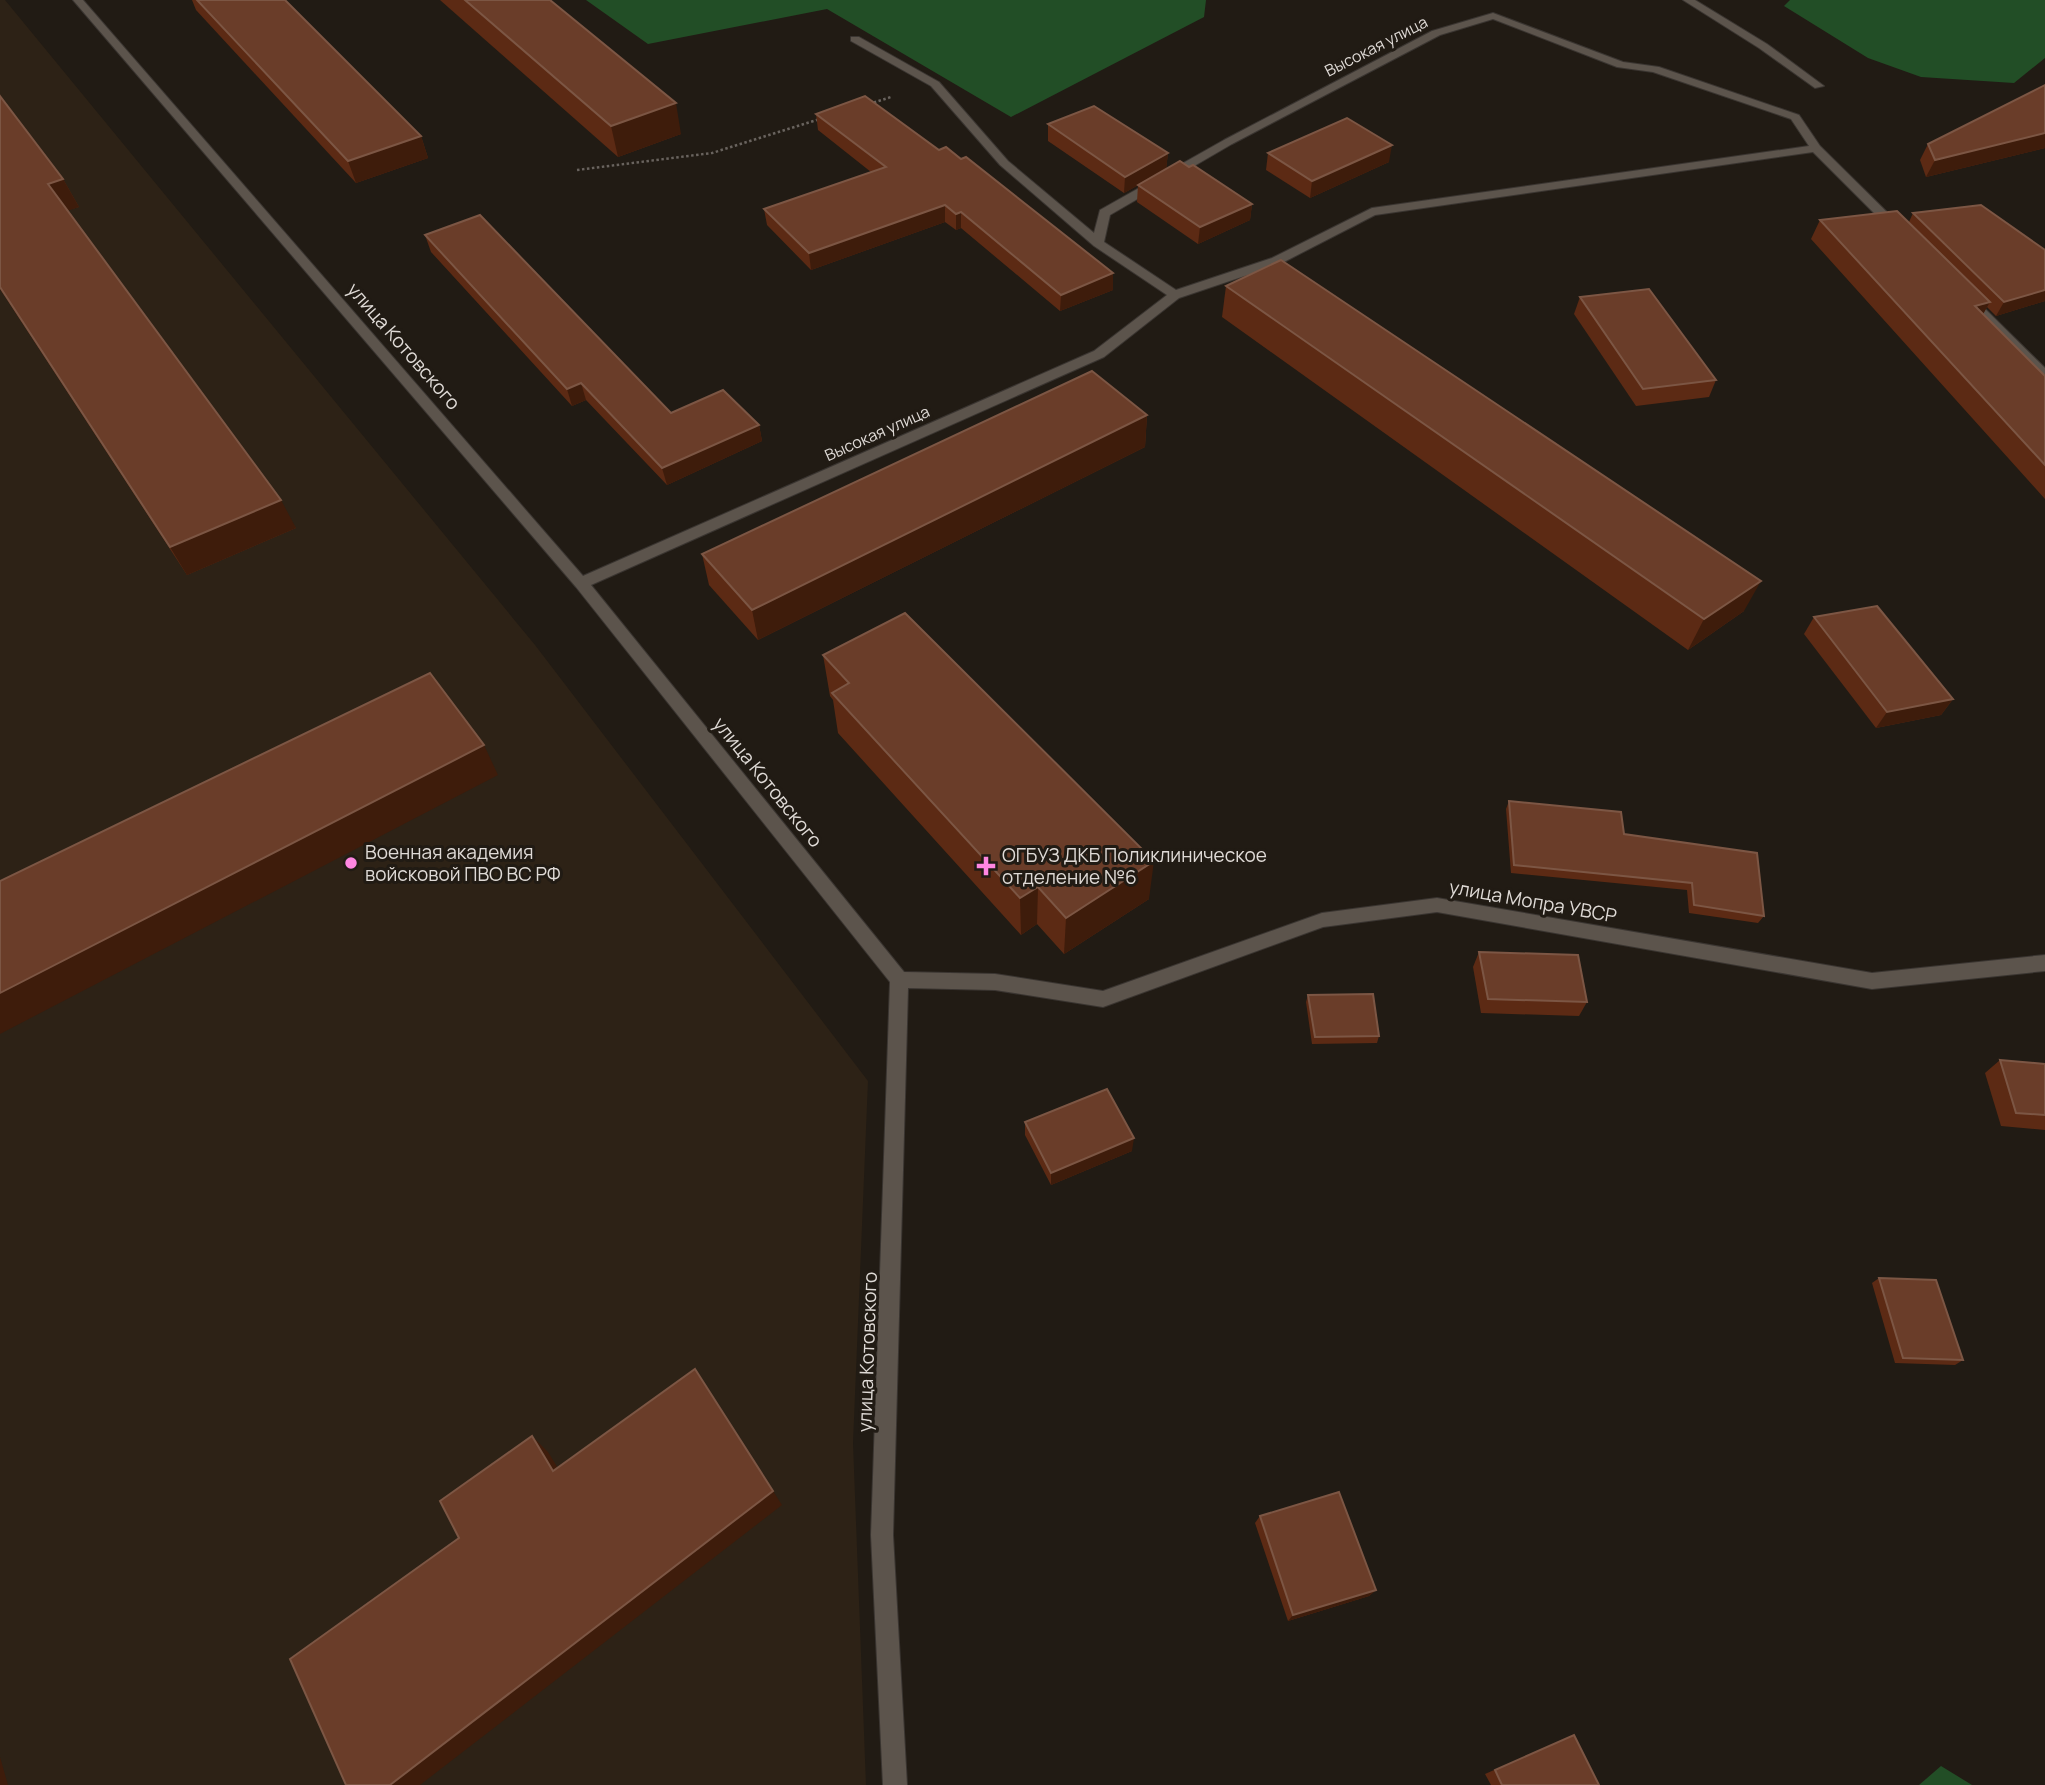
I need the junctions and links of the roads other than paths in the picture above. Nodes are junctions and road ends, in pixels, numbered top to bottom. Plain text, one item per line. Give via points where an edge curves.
1 (78, 0) edge
2 (1688, 0) edge
3 (855, 39) dead end
4 (1819, 86) dead end
5 (1815, 148) junction
6 (1902, 233) edge
7 (1098, 243) junction
8 (1959, 289) edge
9 (1175, 295) junction
10 (2045, 374) edge
11 (581, 583) junction
12 (2045, 963) edge
13 (899, 980) junction
14 (895, 1785) edge

1 - 11 street, улица Котовского
2 - 4 street
3 - 7 street via 935,84 1004,163
5 - 6 street, Высокая улица
5 - 7 street, Высокая улица via 1795,117 1656,69 1621,65 1493,16 1436,33 1104,213
5 - 9 street, Высокая улица via 1372,212 1276,261
7 - 9 street
8 - 10 street
9 - 11 street, Высокая улица via 1099,354
11 - 13 street, улица Котовского
12 - 13 street, улица Мопра УВСР via 1872,981 1437,905 1322,920 1103,999 995,982
13 - 14 street, улица Котовского via 882,1535

